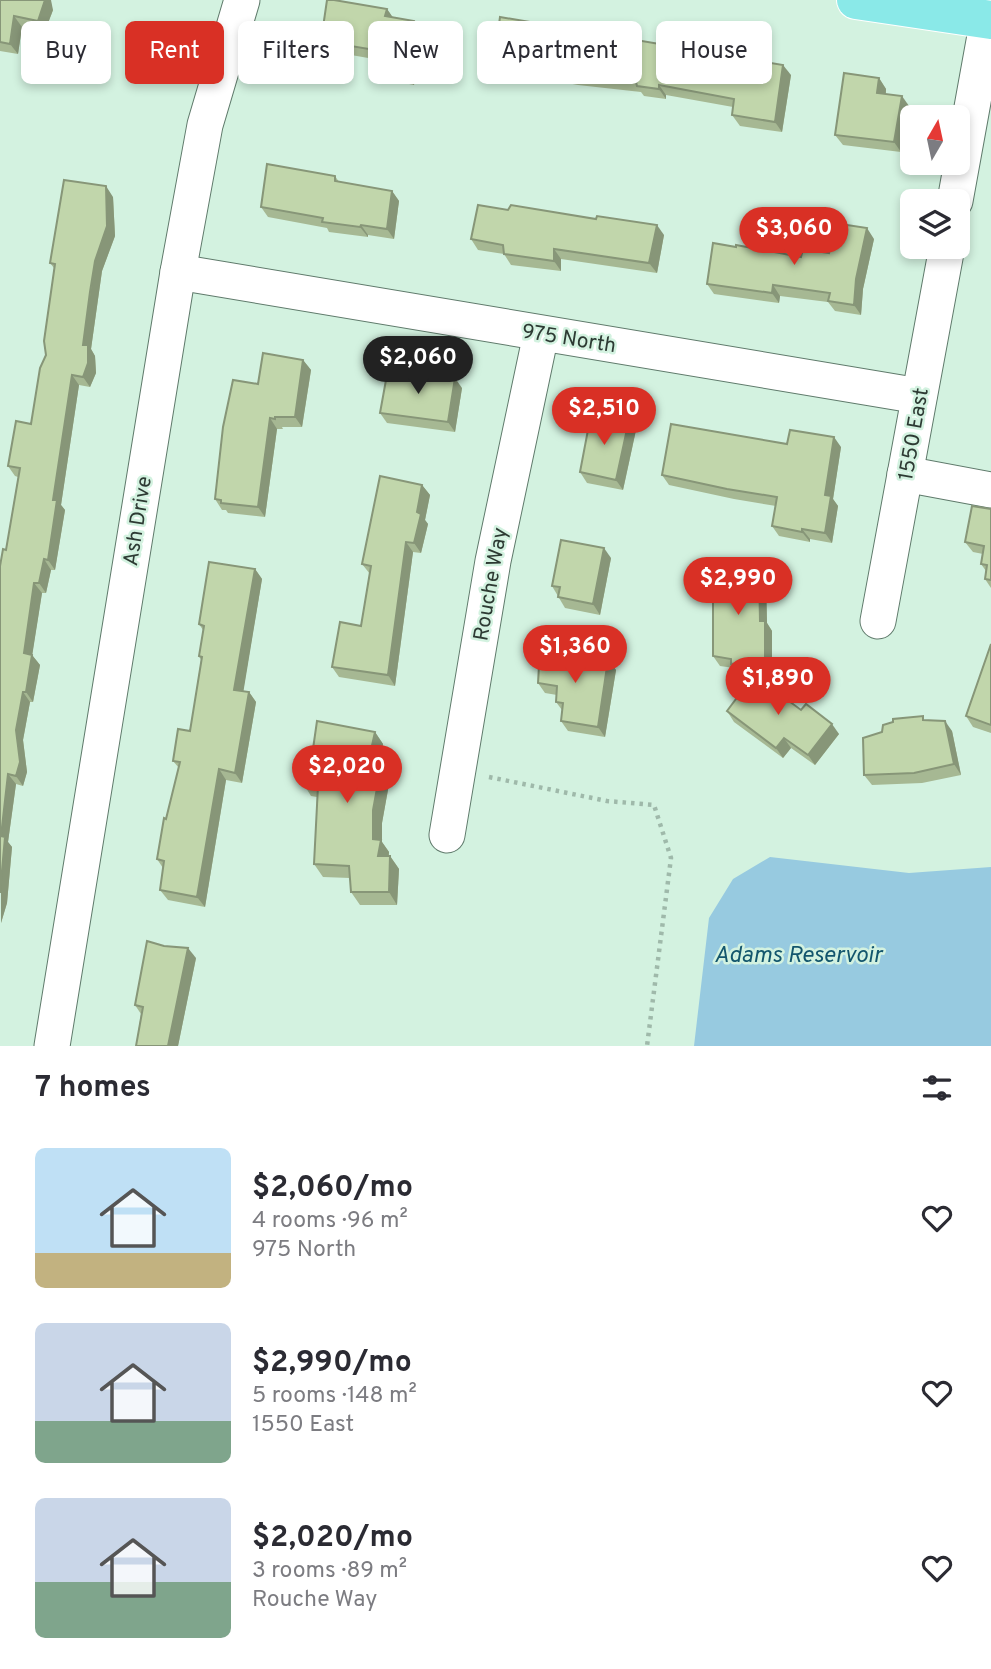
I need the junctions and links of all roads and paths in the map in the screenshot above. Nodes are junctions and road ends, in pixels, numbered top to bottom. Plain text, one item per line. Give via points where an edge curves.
1 (242, 0) edge
2 (856, 0) edge
3 (990, 20) edge
4 (957, 189) edge
5 (945, 259) edge
6 (178, 272) junction
7 (541, 334) junction
8 (919, 396) junction
9 (905, 474) junction
10 (991, 490) edge
11 (878, 621) dead end
12 (457, 771) junction
13 (447, 835) dead end
14 (52, 1046) edge
15 (647, 1046) edge

1 - 6 street, Ash Drive via 205,125
2 - 3 main road
3 - 4 street
5 - 8 street, 1550 East
6 - 7 street, 975 North
6 - 14 street, Ash Drive
7 - 8 street, 975 North
7 - 12 street, Rouche Way via 493,561
8 - 9 street, 1550 East
9 - 10 street
9 - 11 street, 1550 East
12 - 13 street, Rouche Way
12 - 15 path via 607,801 654,805 671,858

